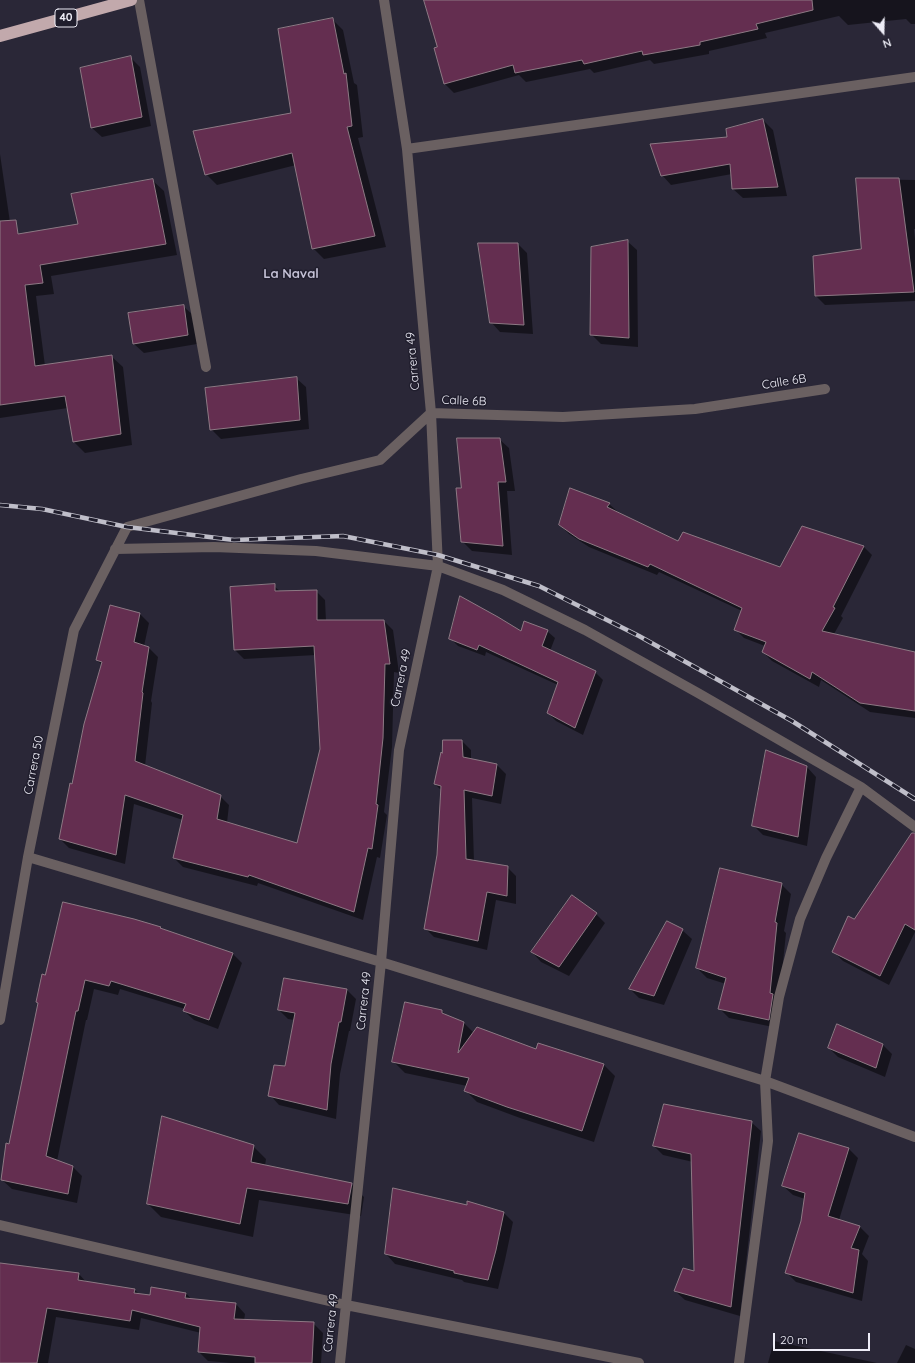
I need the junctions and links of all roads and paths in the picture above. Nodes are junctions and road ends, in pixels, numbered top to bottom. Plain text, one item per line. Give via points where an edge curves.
1 (131, 0) edge
2 (139, 0) edge
3 (384, 0) edge
4 (0, 36) edge
5 (915, 77) edge
6 (407, 149) junction
7 (206, 367) dead end
8 (826, 388) dead end
9 (430, 413) junction
10 (127, 527) joint
11 (115, 549) junction
12 (438, 566) junction
13 (861, 787) junction
14 (915, 827) edge
15 (28, 857) junction
16 (381, 962) junction
17 (0, 1020) edge
18 (765, 1081) junction
19 (915, 1137) edge
20 (0, 1225) edge
21 (346, 1305) junction
22 (340, 1363) edge
23 (639, 1363) edge
24 (739, 1363) edge

1 - 4 highway, 40
2 - 7 street
3 - 6 street, Carrera 49
5 - 6 street
6 - 9 street, Carrera 49
8 - 9 street, Calle 6B via 695,409 563,417
9 - 10 street, Calle 6B via 380,460
9 - 12 street, Carrera 49
10 - 11 street, Carrera 50
11 - 12 street via 214,547 316,551
11 - 15 street, Carrera 50 via 74,630
12 - 13 street via 503,590 585,630
12 - 16 street, Carrera 49 via 399,750
13 - 14 street
13 - 18 street via 800,919 780,997
15 - 16 street
15 - 17 street, Carrera 50
16 - 18 street
16 - 21 street, Carrera 49
18 - 19 street
18 - 24 street via 768,1141
20 - 21 street
21 - 22 street, Carrera 49
21 - 23 street

